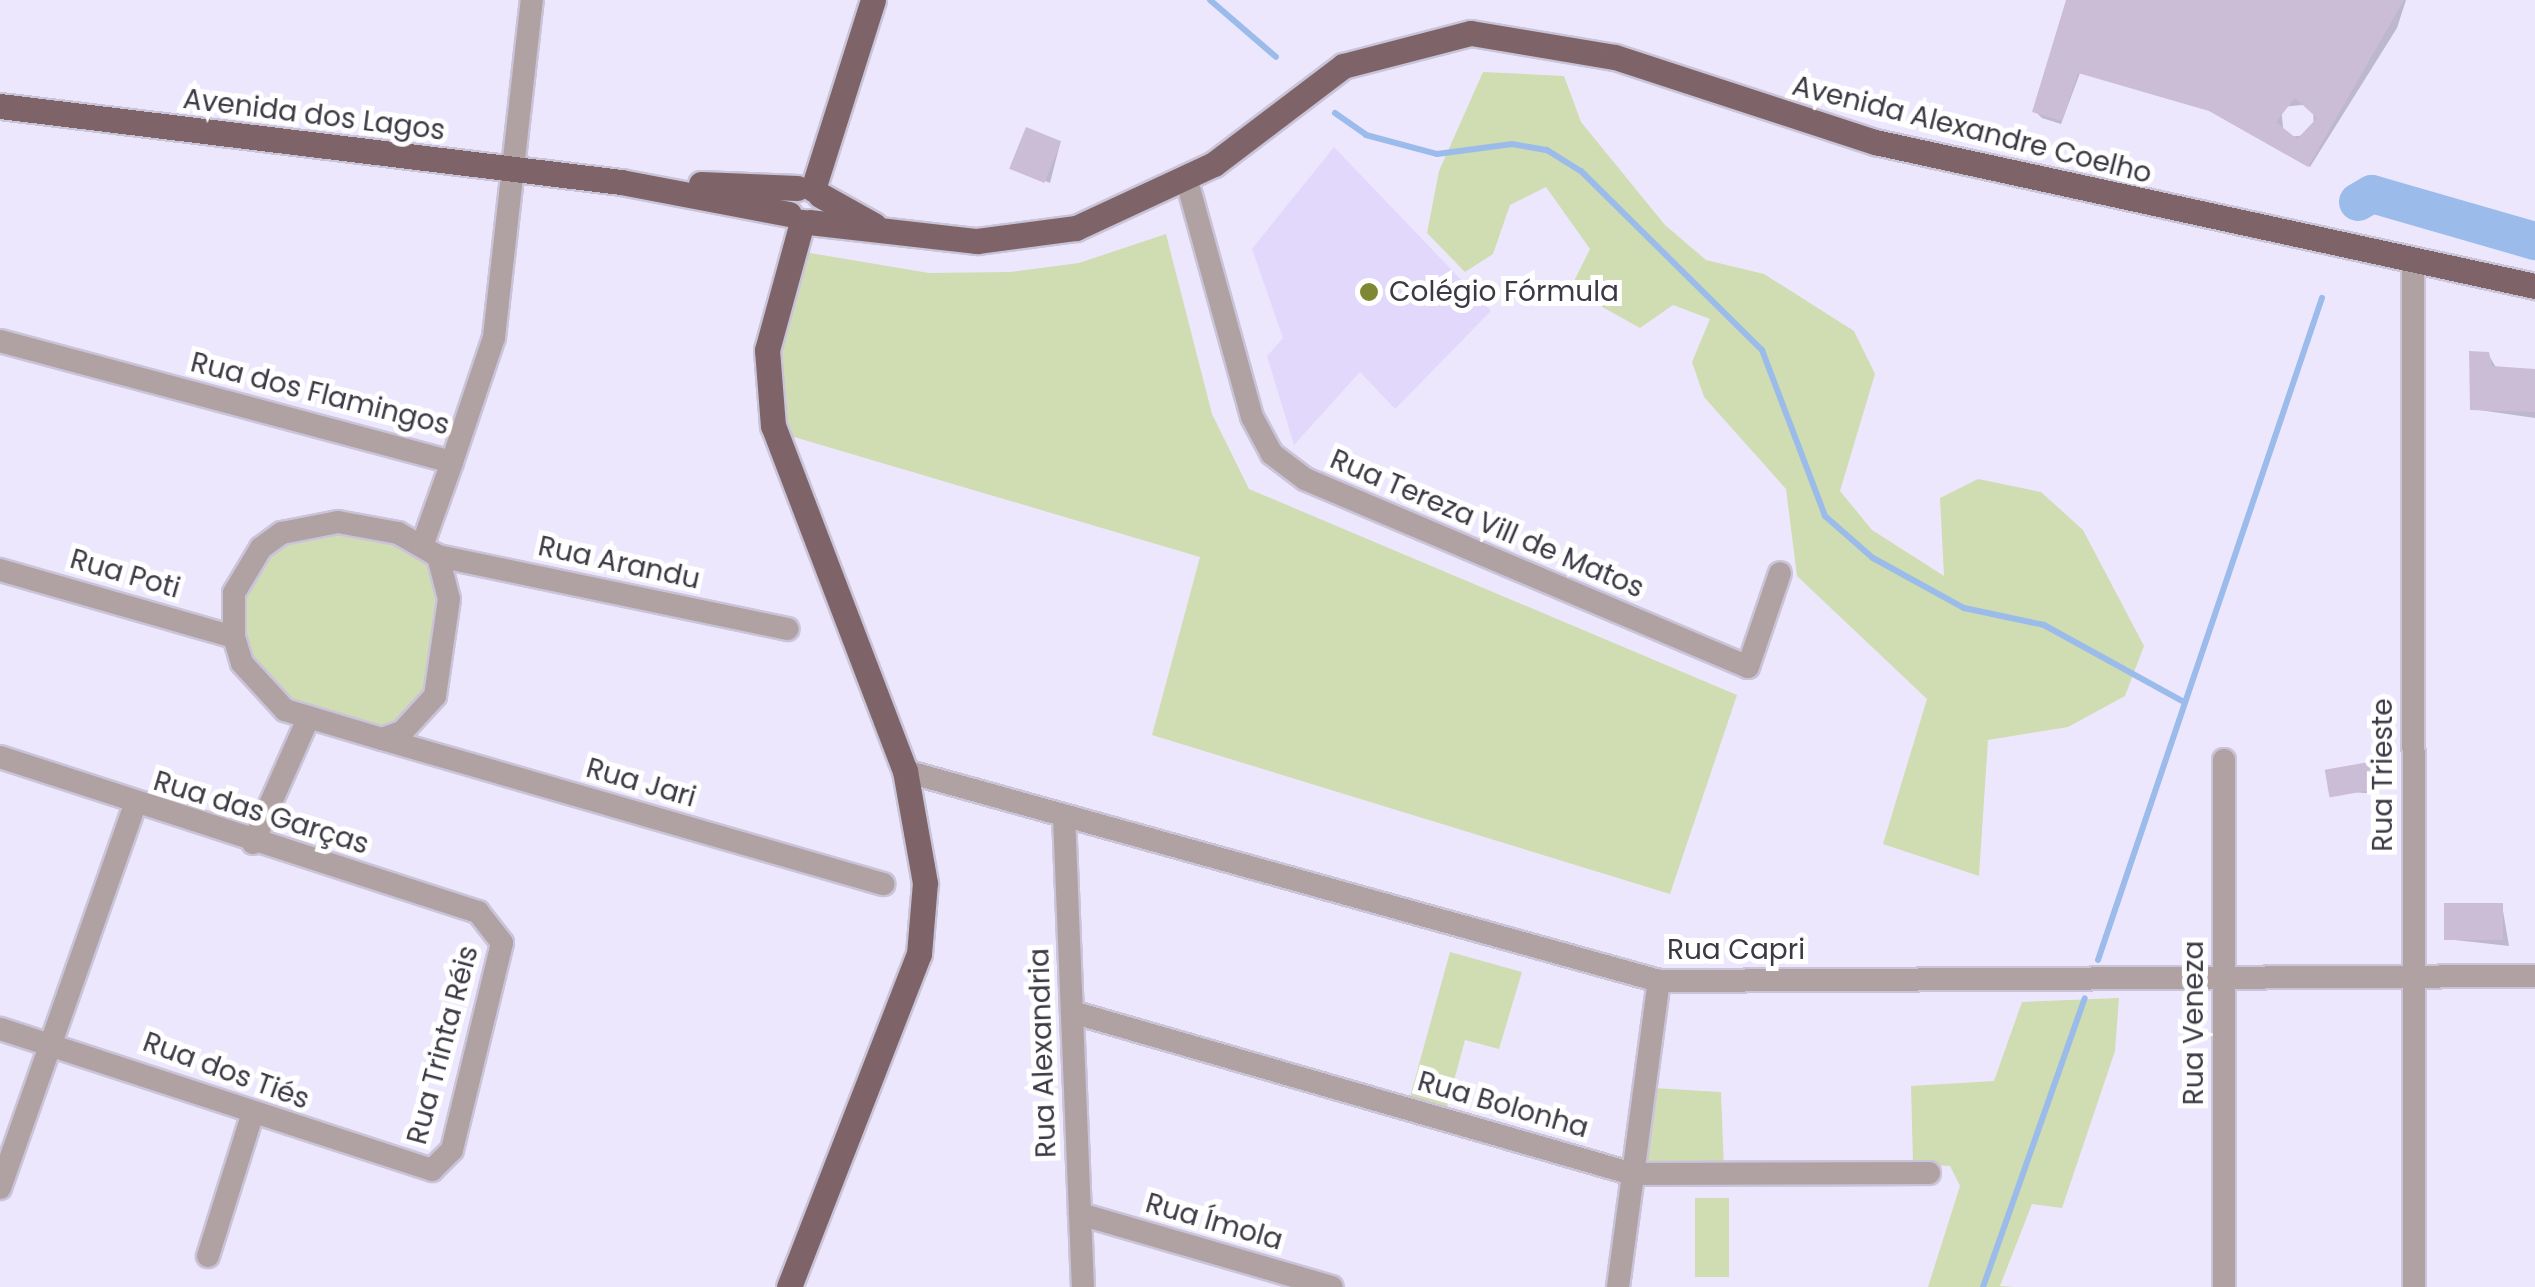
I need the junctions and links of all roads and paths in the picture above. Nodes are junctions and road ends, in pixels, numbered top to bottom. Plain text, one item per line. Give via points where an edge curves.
1 (532, 0) edge
2 (873, 0) edge
3 (0, 106) edge
4 (514, 170) junction
5 (1187, 181) junction
6 (622, 182) junction
7 (810, 190) junction
8 (800, 219) junction
9 (888, 232) junction
10 (2413, 264) junction
11 (2500, 284) junction
12 (2535, 286) edge
13 (2535, 298) edge
14 (0, 341) edge
15 (452, 462) junction
16 (430, 551) junction
17 (0, 570) edge
18 (1780, 573) dead end
19 (787, 628) dead end
20 (234, 637) junction
21 (307, 722) junction
22 (382, 739) junction
23 (0, 758) edge
24 (2224, 760) dead end
25 (905, 772) junction
26 (135, 805) junction
27 (1064, 816) junction
28 (253, 843) junction
29 (883, 884) dead end
30 (500, 930) joint
31 (2535, 976) edge
32 (2414, 977) junction
33 (2224, 978) junction
34 (1659, 981) junction
35 (1072, 1012) junction
36 (0, 1029) edge
37 (54, 1042) junction
38 (254, 1112) junction
39 (432, 1170) joint
40 (1930, 1173) dead end
41 (1633, 1174) junction
42 (0, 1188) edge
43 (1080, 1214) junction
44 (208, 1256) dead end
45 (789, 1287) edge
46 (1083, 1287) edge
47 (1332, 1287) edge
48 (1618, 1287) edge
49 (2224, 1287) edge
50 (2414, 1287) edge

1 - 4 street, Rua dos Flamingos
2 - 7 main road
3 - 4 main road, Avenida dos Lagos
4 - 6 main road, Avenida dos Lagos
4 - 15 street, Rua dos Flamingos via 494,338
5 - 9 main road, Avenida Alexandre Coelho via 1108,218 1030,238
5 - 10 main road, Avenida Alexandre Coelho via 1342,66 1471,33 1568,45 1875,142
5 - 18 street, Rua Tereza Vill de Matos via 1252,416 1272,454 1304,479 1748,666
6 - 7 main road, Avenida dos Lagos
6 - 8 main road, Avenida dos Lagos
7 - 8 main road via 821,211
7 - 9 main road, Avenida Alexandre Coelho
8 - 9 main road, Avenida Alexandre Coelho
8 - 25 main road via 767,350 773,426
10 - 11 main road, Avenida Alexandre Coelho
10 - 32 street, Rua Trieste
11 - 12 main road, Avenida Alexandre Coelho
11 - 13 main road, Avenida Alexandre Coelho
14 - 15 street, Rua dos Flamingos
15 - 16 street
16 - 19 street, Rua Arandu
16 - 20 street via 338,522 282,533 242,570
16 - 22 street via 449,599 446,663 416,721
17 - 20 street, Rua Poti
20 - 21 street via 261,690
21 - 22 street
21 - 28 street
22 - 29 street, Rua Jari
23 - 26 street, Rua das Garças
24 - 33 street, Rua Veneza
25 - 27 street, Rua Capri
25 - 45 main road via 926,883 919,954
26 - 28 street, Rua das Garças
26 - 37 street
27 - 34 street, Rua Capri
27 - 35 street, Rua Alexandria
28 - 30 street, Rua das Garças via 478,912
30 - 39 street, Rua Trinta Réis via 452,1150
31 - 32 street, Rua Capri
32 - 33 street, Rua Capri
32 - 50 street, Rua Trieste
33 - 34 street, Rua Capri
33 - 49 street, Rua Veneza
34 - 41 street
35 - 41 street, Rua Bolonha
35 - 43 street, Rua Alexandria
36 - 37 street, Rua dos Tiés
37 - 38 street, Rua dos Tiés
37 - 42 street
38 - 39 street, Rua dos Tiés
38 - 44 street
40 - 41 street, Rua Bolonha
41 - 48 street
43 - 46 street, Rua Alexandria
43 - 47 street, Rua Ímola

